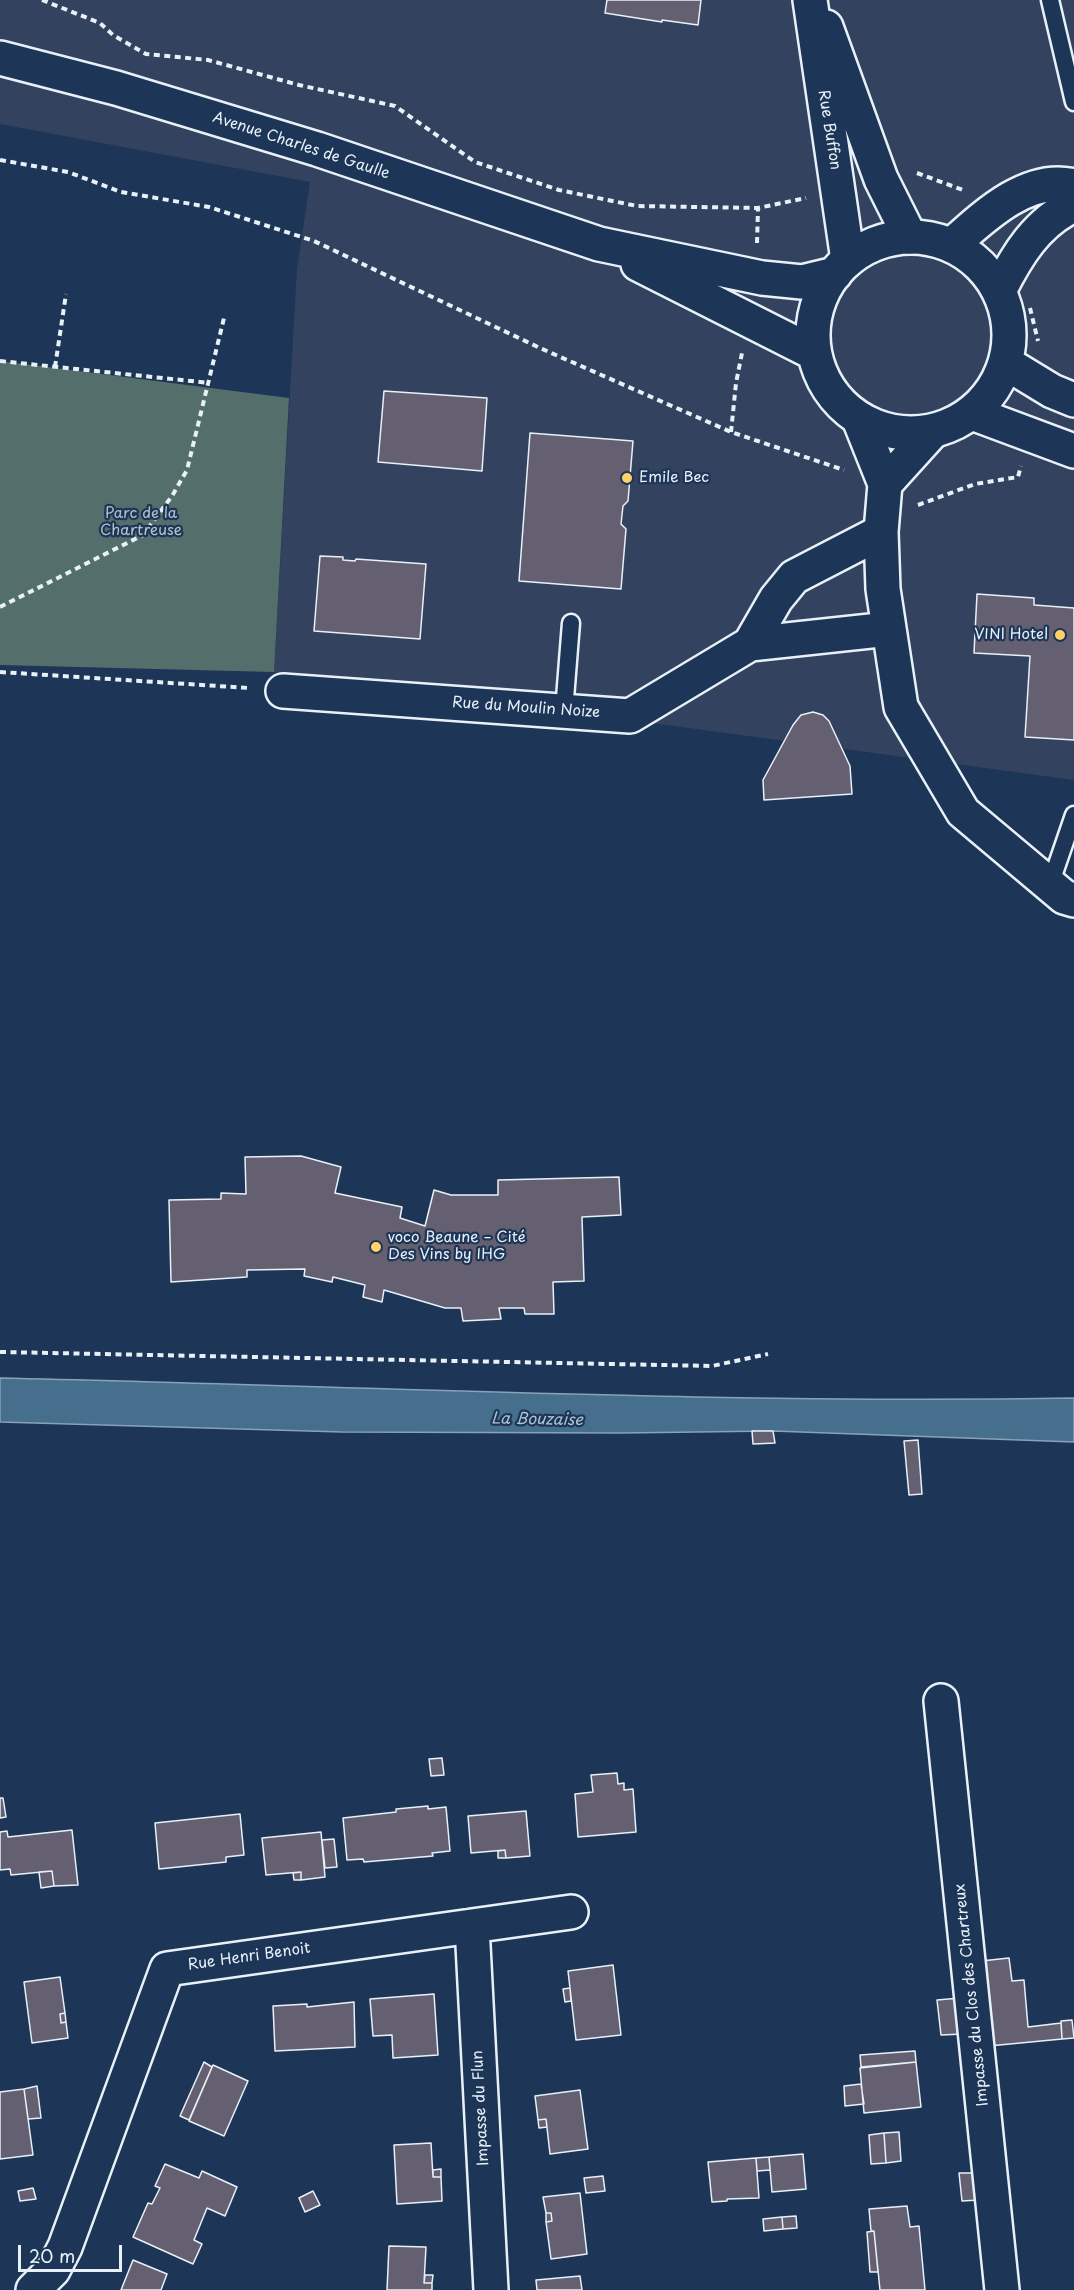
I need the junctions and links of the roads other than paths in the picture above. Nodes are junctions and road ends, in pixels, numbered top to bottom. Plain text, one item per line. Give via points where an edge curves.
1 (810, 0) edge
2 (816, 0) edge
3 (1050, 0) edge
4 (0, 58) edge
5 (1074, 102) edge
6 (1074, 186) edge
7 (1074, 205) edge
8 (910, 237) junction
9 (599, 244) junction
10 (952, 245) junction
11 (841, 267) junction
12 (999, 291) junction
13 (814, 353) junction
14 (1006, 363) junction
15 (1074, 400) edge
16 (972, 413) junction
17 (859, 419) junction
18 (932, 432) junction
19 (1074, 451) edge
20 (885, 484) junction
21 (881, 532) junction
22 (571, 622) dead end
23 (889, 629) junction
24 (750, 645) junction
25 (283, 691) road end
26 (564, 711) junction
27 (1074, 815) edge
28 (1062, 893) edge
29 (941, 1701) dead end
30 (571, 1912) dead end
31 (472, 1926) junction
32 (33, 2290) edge
33 (491, 2290) edge
34 (1002, 2290) edge

1 - 11 street, Rue Buffon via 838,191
2 - 8 street, Rue Buffon via 881,179
3 - 5 lane
4 - 9 street, Avenue Charles de Gaulle via 116,88 317,149
6 - 10 street via 1038,186 992,209
7 - 12 street via 1056,213 1027,242
8 - 10 street, Avenue Charles de Gaulle
8 - 11 street, Avenue Charles de Gaulle via 866,248
9 - 11 street, Avenue Charles de Gaulle via 762,278 802,282
9 - 13 street, Avenue Charles de Gaulle
10 - 12 street, Avenue Charles de Gaulle via 971,257
11 - 13 street, Avenue Charles de Gaulle via 820,298 813,325
12 - 14 street, Avenue Charles de Gaulle via 1008,314 1010,339
13 - 17 street, Avenue Charles de Gaulle via 823,379 838,402
14 - 15 street
14 - 16 street, Avenue Charles de Gaulle via 993,391
16 - 18 street, Avenue Charles de Gaulle
16 - 19 street
17 - 18 street, Avenue Charles de Gaulle via 907,434
17 - 20 street
18 - 20 street
20 - 21 street
21 - 23 street
21 - 24 street, Rue du Moulin Noize via 794,577 776,599
22 - 26 lane
23 - 24 street, Rue du Moulin Noize
23 - 28 street via 901,707 963,812
24 - 26 street, Rue du Moulin Noize via 630,716
25 - 26 street, Rue du Moulin Noize
27 - 28 lane
29 - 34 street, Impasse du Clos des Chartreux
30 - 31 street, Rue Henri Benoit
31 - 32 street, Rue Henri Benoit via 167,1969 65,2247 53,2270
31 - 33 street, Impasse du Flun

